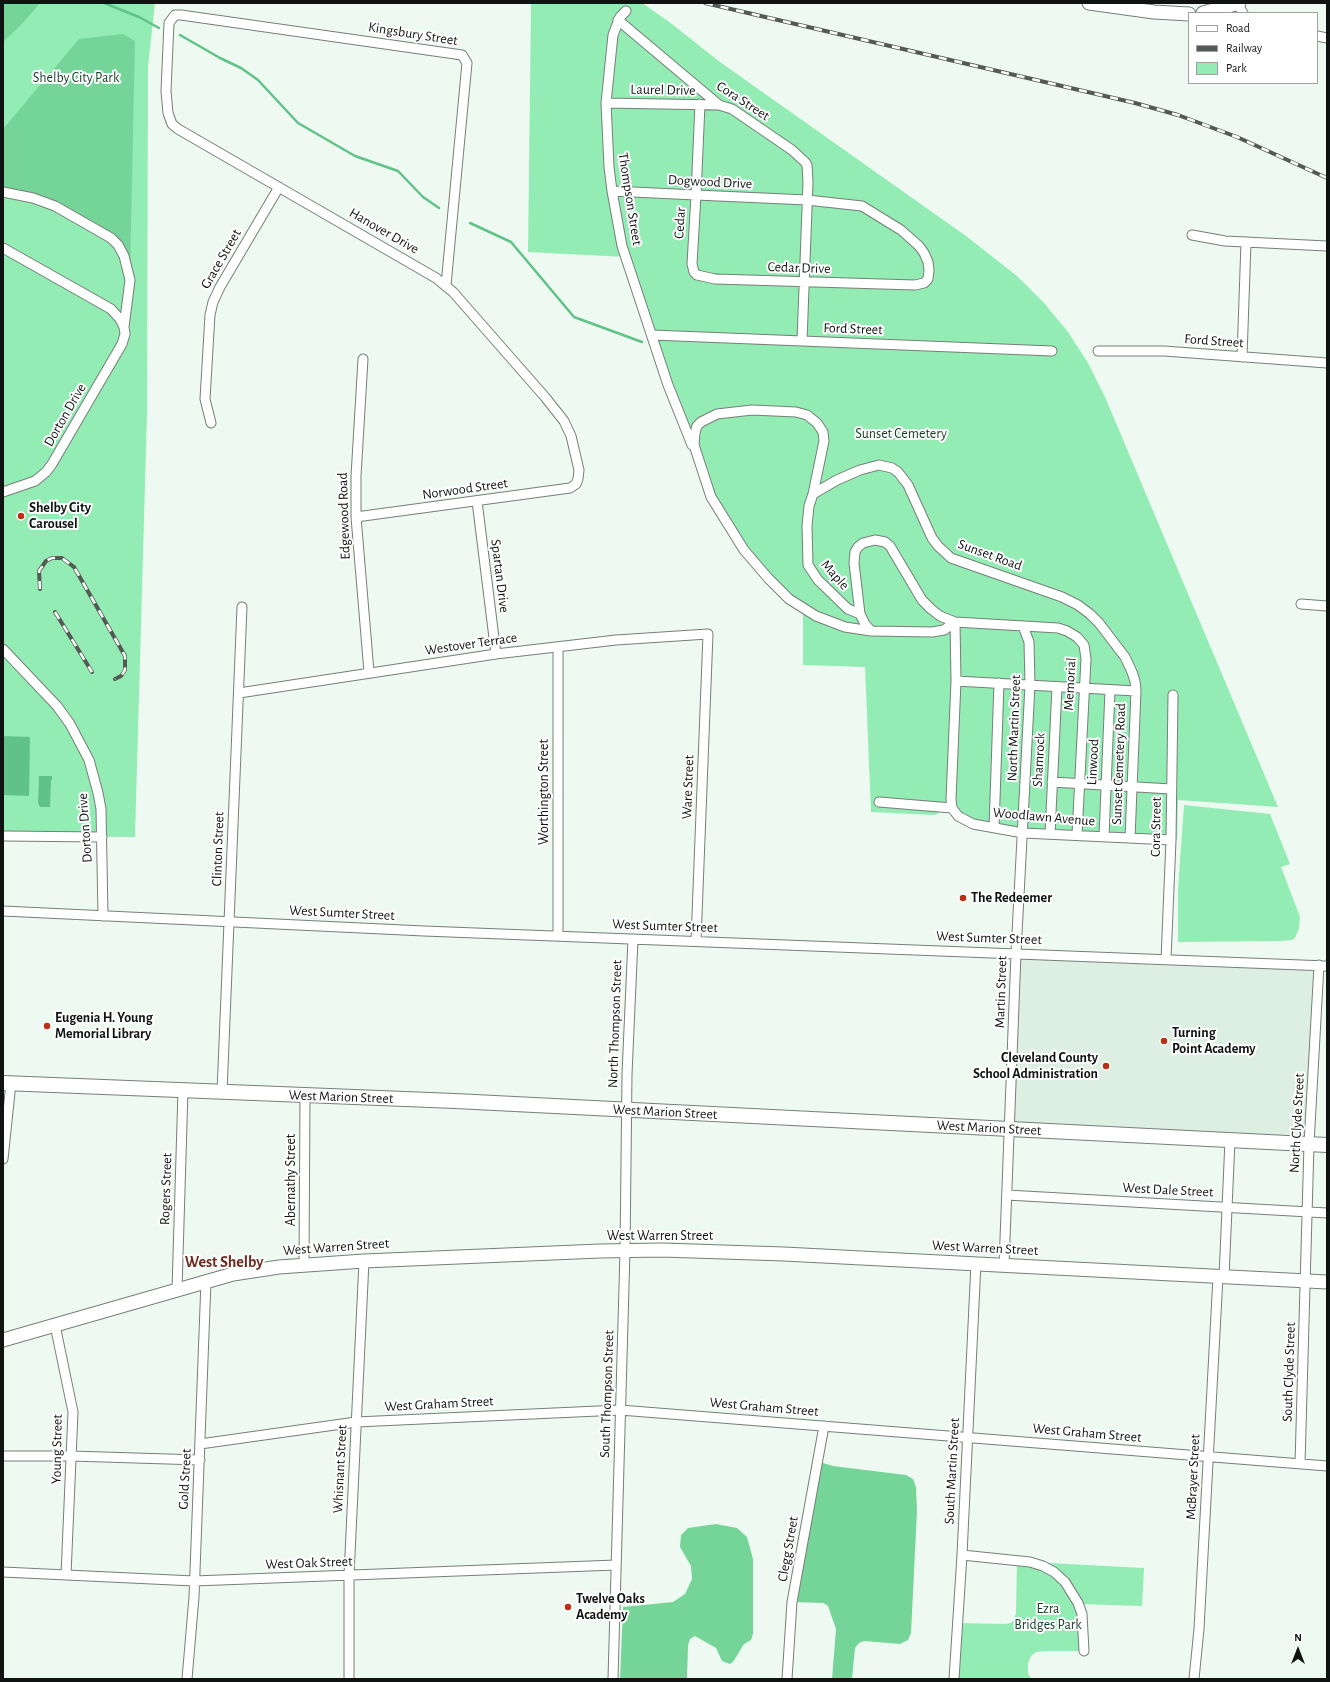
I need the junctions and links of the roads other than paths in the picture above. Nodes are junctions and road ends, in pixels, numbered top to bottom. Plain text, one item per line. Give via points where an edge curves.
1 (1089, 3) edge
2 (1239, 6) edge
3 (626, 11) dead end
4 (1208, 12) edge
5 (1188, 14) edge
6 (618, 20) junction
7 (169, 34) joint
8 (606, 103) junction
9 (700, 104) junction
10 (719, 104) junction
11 (279, 187) junction
12 (612, 191) junction
13 (3, 192) edge
14 (696, 195) junction
15 (807, 200) junction
16 (1192, 236) dead end
17 (1246, 242) junction
18 (1327, 246) edge
19 (3, 248) edge
20 (715, 279) joint
21 (804, 282) junction
22 (446, 285) junction
23 (124, 327) junction
24 (652, 335) junction
25 (802, 341) junction
26 (1052, 351) dead end
27 (1098, 351) dead end
28 (1242, 357) junction
29 (363, 359) dead end
30 (1327, 363) edge
31 (211, 423) dead end
32 (697, 456) junction
33 (576, 484) joint
34 (3, 492) edge
35 (813, 494) junction
36 (477, 501) junction
37 (356, 517) junction
38 (1301, 604) dead end
39 (1327, 606) edge
40 (242, 607) dead end
41 (860, 614) junction
42 (955, 622) junction
43 (1023, 626) junction
44 (872, 631) junction
45 (708, 634) joint
46 (558, 647) junction
47 (3, 649) edge
48 (496, 654) junction
49 (369, 672) junction
50 (956, 681) junction
51 (999, 683) junction
52 (1030, 685) junction
53 (1057, 687) junction
54 (1084, 688) junction
55 (1110, 690) junction
56 (1136, 691) junction
57 (239, 693) junction
58 (1172, 695) dead end
59 (1052, 782) junction
60 (1079, 784) junction
61 (1106, 785) junction
62 (1133, 787) junction
63 (1171, 789) junction
64 (879, 802) dead end
65 (952, 808) junction
66 (994, 828) junction
67 (1023, 833) junction
68 (1050, 834) junction
69 (1077, 835) junction
70 (3, 836) edge
71 (1104, 836) junction
72 (102, 837) junction
73 (1130, 838) junction
74 (1171, 840) junction
75 (3, 911) edge
76 (103, 916) junction
77 (230, 922) junction
78 (558, 936) junction
79 (633, 939) junction
80 (696, 942) junction
81 (1016, 953) junction
82 (1166, 959) junction
83 (1323, 966) edge
84 (7, 1083) edge
85 (183, 1090) junction
86 (222, 1092) junction
87 (305, 1095) junction
88 (627, 1110) junction
89 (1010, 1129) junction
90 (1230, 1140) junction
91 (1309, 1144) junction
92 (1327, 1145) edge
93 (3, 1159) edge
94 (1007, 1195) junction
95 (1227, 1207) junction
96 (1307, 1212) junction
97 (1327, 1213) edge
98 (625, 1251) junction
99 (364, 1261) junction
100 (976, 1263) junction
101 (304, 1264) junction
102 (1004, 1265) junction
103 (1221, 1277) junction
104 (206, 1281) junction
105 (1305, 1281) junction
106 (1327, 1282) edge
107 (177, 1289) junction
108 (55, 1325) junction
109 (3, 1340) edge
110 (620, 1410) junction
111 (356, 1422) junction
112 (824, 1426) junction
113 (968, 1438) junction
114 (200, 1444) junction
115 (3, 1456) edge
116 (72, 1456) junction
117 (1208, 1457) junction
118 (200, 1460) junction
119 (1300, 1464) junction
120 (1327, 1466) edge
121 (962, 1555) junction
122 (616, 1565) junction
123 (3, 1572) edge
124 (66, 1575) junction
125 (349, 1575) junction
126 (194, 1581) junction
127 (1084, 1650) dead end
128 (187, 1679) edge
129 (349, 1679) edge
130 (613, 1679) edge
131 (787, 1679) edge
132 (954, 1679) edge
133 (1194, 1679) edge

1 - 5 main road
2 - 4 main road
3 - 6 street, Thompson Street
6 - 8 street, Thompson Street via 613,34
6 - 10 street, Cora Street
7 - 11 street, Hanover Drive via 166,91 172,124
7 - 22 street, Kingsbury Street via 169,23 175,16 181,15 462,55 467,63
8 - 9 street, Laurel Drive
8 - 12 street, Thompson Street
9 - 10 street, Laurel Drive
9 - 14 street, Cedar
10 - 15 street, Cora Street via 732,109 801,157 807,166
11 - 22 street, Hanover Drive
11 - 31 street, Grace Street via 213,302 205,399
12 - 14 street, Dogwood Drive
12 - 24 street, Thompson Street via 622,246
13 - 23 street, Dorton Drive via 33,198 55,206 111,238 118,245 124,256 130,280
14 - 15 street, Dogwood Drive
14 - 20 street, Cedar via 693,269 697,275
15 - 21 street, Cora Street
15 - 21 street, Cedar Drive via 862,206 901,230 919,246 929,270 928,279 916,285
16 - 17 street
17 - 18 street
17 - 28 street
19 - 23 street via 111,309 120,318
20 - 21 street, Cedar Drive
21 - 25 street, Cora Street
22 - 33 street, Hanover Drive via 564,421 578,461
23 - 34 street, Dorton Drive via 122,344 52,464 35,482
24 - 25 street, Ford Street
24 - 32 street, Thompson Street via 668,385
25 - 26 street, Ford Street
27 - 28 street, Ford Street via 1164,351
28 - 30 street, Ford Street
29 - 37 street, Edgewood Road
32 - 35 street, Thompson Street via 694,439 697,426 717,414 781,410 807,415 817,423 824,436
32 - 44 street, Thompson Street via 711,497 738,542 789,599 816,616 845,627
33 - 36 street, Norwood Street via 559,490
35 - 41 street, Maple via 807,526 808,565 818,580 848,610
35 - 56 street, Sunset Road via 860,470 879,465 892,468 906,482 929,533 951,558 1056,594 1078,605 1099,623 1125,657 1132,672
36 - 37 street, Norwood Street
36 - 48 street, Spartan Drive
37 - 49 street, Edgewood Road
38 - 39 street
40 - 57 street, Clinton Street
41 - 42 street via 855,552 863,543 879,540 895,552 922,600 940,616
41 - 44 street
42 - 43 street, Memorial
42 - 44 street, Thompson Street via 944,630 932,632
42 - 50 street
43 - 52 street, North Martin Street via 1029,642
43 - 54 street, Memorial via 1058,628 1077,637 1085,650
45 - 46 street, Westover Terrace
45 - 80 street, Ware Street
46 - 48 street, Westover Terrace
46 - 78 street, Worthington Street
47 - 72 street, Dorton Drive via 57,706 79,740 89,760 98,793
48 - 49 street, Westover Terrace
49 - 57 street, Westover Terrace
50 - 51 street
50 - 65 street
51 - 52 street
51 - 66 street
52 - 53 street
52 - 67 street, North Martin Street
53 - 54 street
53 - 59 street, Shamrock
54 - 55 street
54 - 60 street, Memorial
55 - 56 street
55 - 61 street, Linwood
56 - 62 street, Sunset Cemetery Road
57 - 77 street, Clinton Street
58 - 63 street, Cora Street
59 - 60 street
59 - 68 street, Shamrock
60 - 61 street
60 - 69 street, Memorial
61 - 62 street
61 - 71 street, Linwood
62 - 63 street
62 - 73 street, Sunset Cemetery Road
63 - 74 street, Cora Street
64 - 65 street
65 - 66 street, Woodlawn Avenue via 964,820
66 - 67 street, Woodlawn Avenue
67 - 68 street, Woodlawn Avenue
67 - 81 street, Martin Street
68 - 69 street, Woodlawn Avenue
69 - 71 street, Woodlawn Avenue
70 - 72 street
71 - 73 street, Woodlawn Avenue
72 - 76 street, Dorton Drive
73 - 74 street, Woodlawn Avenue
74 - 82 street, Cora Street
75 - 76 street, West Sumter Street
76 - 77 street, West Sumter Street
77 - 78 street, West Sumter Street
77 - 86 street, Clinton Street
78 - 79 street, West Sumter Street
79 - 80 street, West Sumter Street
79 - 88 street, North Thompson Street
80 - 81 street, West Sumter Street
81 - 82 street, West Sumter Street
81 - 89 street, Martin Street
82 - 83 street, West Sumter Street
83 - 91 street, North Clyde Street
84 - 85 main road, West Marion Street
84 - 93 street
85 - 86 main road, West Marion Street
85 - 107 street, Rogers Street
86 - 87 main road, West Marion Street
87 - 88 main road, West Marion Street
87 - 101 street, Abernathy Street
88 - 89 main road, West Marion Street
88 - 98 street, South Thompson Street
89 - 90 main road, West Marion Street
89 - 94 street
90 - 91 main road, West Marion Street
90 - 95 street, McBrayer Street
91 - 92 main road, West Marion Street
91 - 96 street, North Clyde Street
94 - 95 street, West Dale Street
94 - 102 street
95 - 96 street, West Dale Street
95 - 103 street, McBrayer Street
96 - 97 street, West Dale Street
96 - 105 street, North Clyde Street
98 - 99 main road, West Warren Street
98 - 100 main road, West Warren Street via 762,1253
98 - 110 street, South Thompson Street
99 - 101 main road, West Warren Street
99 - 111 street, Whisnant Street
100 - 102 main road, West Warren Street
100 - 113 street, South Martin Street
101 - 104 main road, West Warren Street via 253,1270
102 - 103 main road, West Warren Street
103 - 105 main road, West Warren Street
103 - 117 street, McBrayer Street
104 - 107 main road, West Warren Street
104 - 114 street, Gold Street
105 - 106 main road, West Warren Street
105 - 119 street, South Clyde Street
107 - 108 main road, West Warren Street
108 - 109 main road, West Warren Street
108 - 116 street, Young Street via 73,1412
110 - 111 street, West Graham Street
110 - 112 street, West Graham Street
110 - 122 street, South Thompson Street
111 - 114 street, West Graham Street
111 - 125 street, Whisnant Street
112 - 113 street, West Graham Street
112 - 131 street, Clegg Street via 792,1602
113 - 117 street, West Graham Street
113 - 121 street, South Martin Street
114 - 118 street, Gold Street
115 - 116 street
116 - 118 street
116 - 124 street, Young Street
117 - 119 street, West Graham Street
117 - 133 street, McBrayer Street
118 - 126 street, Gold Street
119 - 120 street, West Graham Street
121 - 127 street via 1030,1562 1054,1572 1065,1582 1078,1603 1082,1614
121 - 132 street, South Martin Street
122 - 125 street, West Oak Street
122 - 130 street, South Thompson Street
123 - 124 street, West Oak Street
124 - 126 street, West Oak Street
125 - 126 street, West Oak Street
125 - 129 street, Whisnant Street
126 - 128 street, Gold Street

